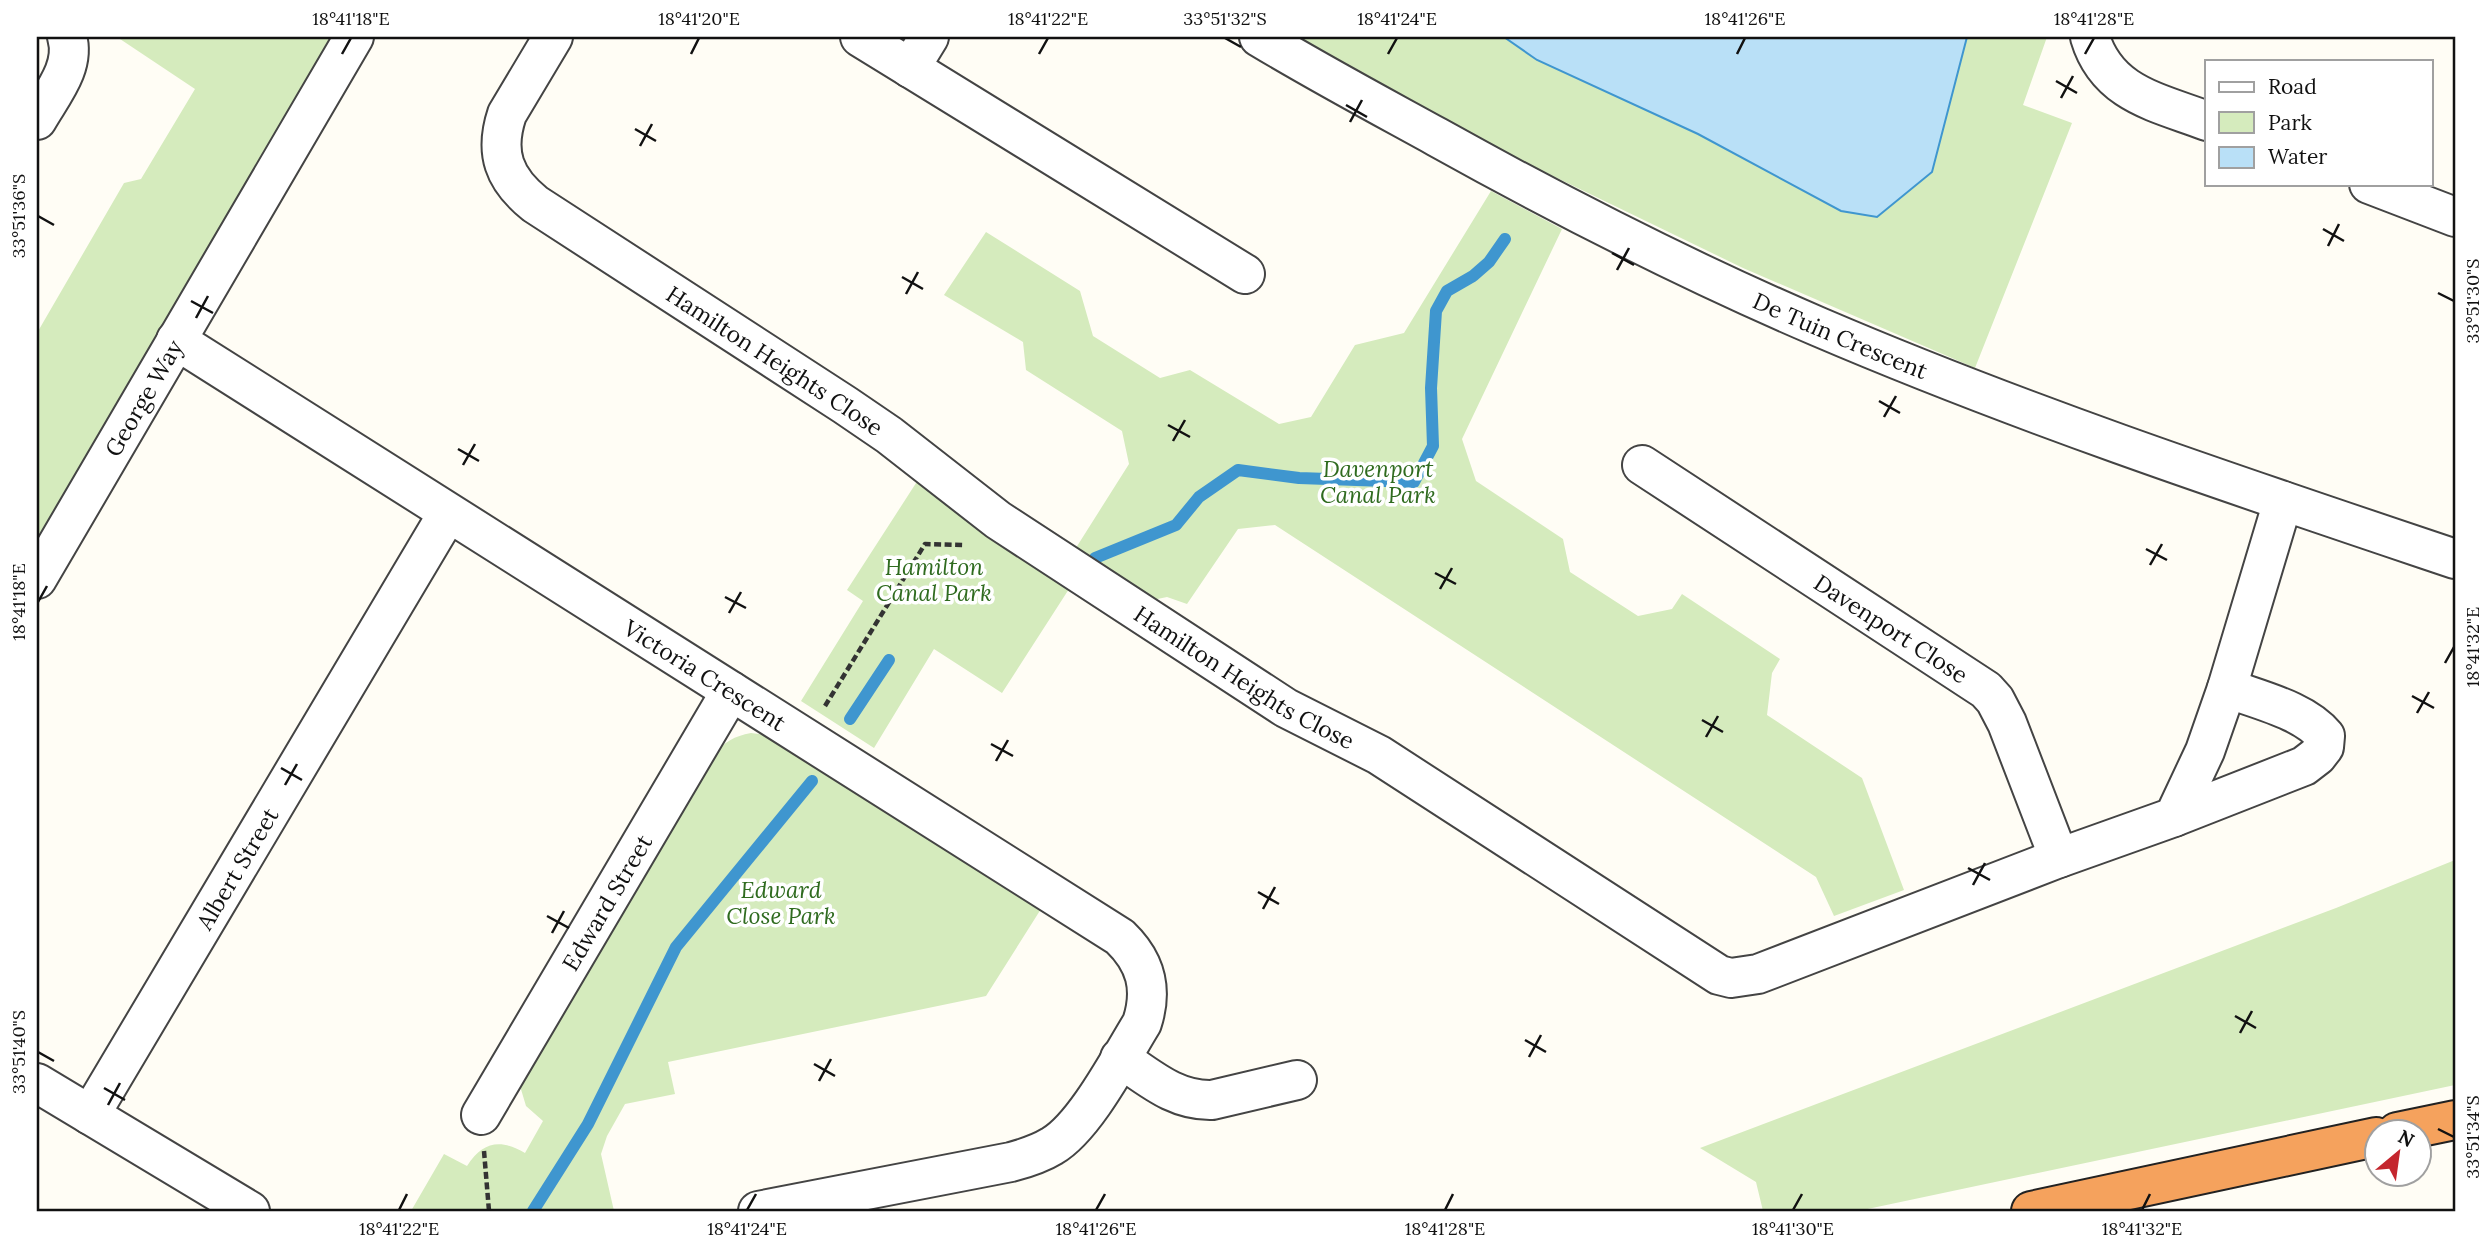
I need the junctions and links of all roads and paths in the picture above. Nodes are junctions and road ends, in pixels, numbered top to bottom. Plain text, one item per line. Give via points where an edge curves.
1 (68, 37) edge
2 (354, 37) edge
3 (553, 37) edge
4 (860, 37) edge
5 (1259, 37) edge
6 (2090, 37) edge
7 (920, 52) edge
8 (37, 120) edge
9 (2205, 120) edge
10 (2374, 186) edge
11 (2455, 217) edge
12 (1245, 274) dead end
13 (176, 341) junction
14 (1642, 464) dead end
15 (2283, 501) junction
16 (448, 513) junction
17 (975, 545) dead end
18 (2455, 559) edge
19 (37, 579) edge
20 (2227, 688) junction
21 (732, 691) junction
22 (805, 738) junction
23 (2174, 817) junction
24 (2059, 858) junction
25 (1120, 1058) junction
26 (1297, 1080) dead end
27 (37, 1083) edge
28 (90, 1115) junction
29 (481, 1115) joint
30 (2455, 1120) edge
31 (2432, 1125) edge
32 (2362, 1140) edge
33 (250, 1211) edge
34 (489, 1211) edge
35 (758, 1211) edge
36 (2031, 1211) edge

1 - 8 street via 69,64
2 - 13 street, George Way
3 - 24 street, Hamilton Heights Close via 502,128 502,157 520,191 889,435 998,520 1286,708 1379,755 1708,969 1731,978 1758,974
4 - 7 street
5 - 15 street, De Tuin Crescent via 1551,201 1818,327 2035,413
6 - 9 street via 2094,52 2116,82
7 - 12 street
10 - 11 street
13 - 16 street, Victoria Crescent
13 - 19 street, George Way
14 - 24 street, Davenport Close via 1986,690 2007,723
15 - 18 street, De Tuin Crescent
15 - 20 street
16 - 21 street, Victoria Crescent
16 - 28 street, Albert Street
17 - 22 path via 925,544
20 - 23 street via 2205,751
20 - 23 street, Hamilton Heights Close via 2303,717 2325,736 2324,747 2317,757 2290,773
21 - 22 street, Victoria Crescent
21 - 29 street, Edward Street
22 - 25 street, Victoria Crescent via 1131,948 1145,974 1147,1007
23 - 24 street, Hamilton Heights Close
25 - 26 street via 1175,1094 1200,1100
25 - 35 street, Victoria Crescent via 1073,1129 1034,1156
27 - 28 street
28 - 33 street
29 - 34 path
30 - 31 highway
32 - 36 highway

